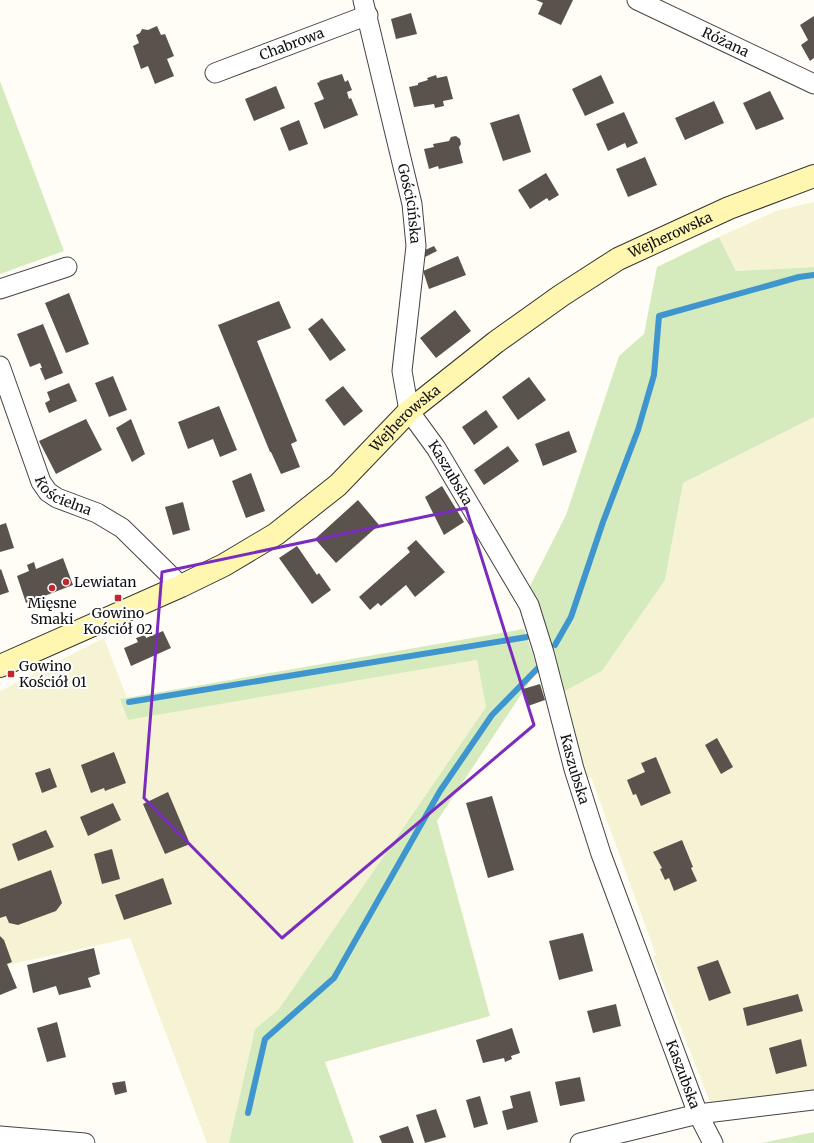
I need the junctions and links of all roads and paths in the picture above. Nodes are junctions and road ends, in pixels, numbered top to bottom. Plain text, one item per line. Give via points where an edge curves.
1 (637, 0) edge
2 (366, 7) edge
3 (215, 73) dead end
4 (814, 84) edge
5 (814, 176) edge
6 (67, 266) dead end
7 (0, 289) edge
8 (0, 366) edge
9 (4, 388) edge
10 (409, 411) junction
11 (182, 586) junction
12 (0, 666) edge
13 (814, 1100) edge
14 (698, 1114) junction
15 (0, 1136) edge
16 (85, 1143) edge
17 (580, 1143) edge
18 (714, 1143) edge

1 - 4 street, Różana
2 - 3 street, Chabrowa
2 - 10 street, Gościcińska via 412,204 416,246 402,371
5 - 10 street, Wejherowska via 729,208 618,259 496,342
6 - 7 street
8 - 9 street, Kościelna
9 - 11 street, Kościelna via 41,482 48,492 97,513 122,528
10 - 11 street, Wejherowska via 338,485 276,534
10 - 14 street, Kaszubska via 436,448 529,605 574,769 601,854
11 - 12 street, Wejherowska
13 - 14 street
14 - 17 street
14 - 18 street, Kaszubska
15 - 16 street

